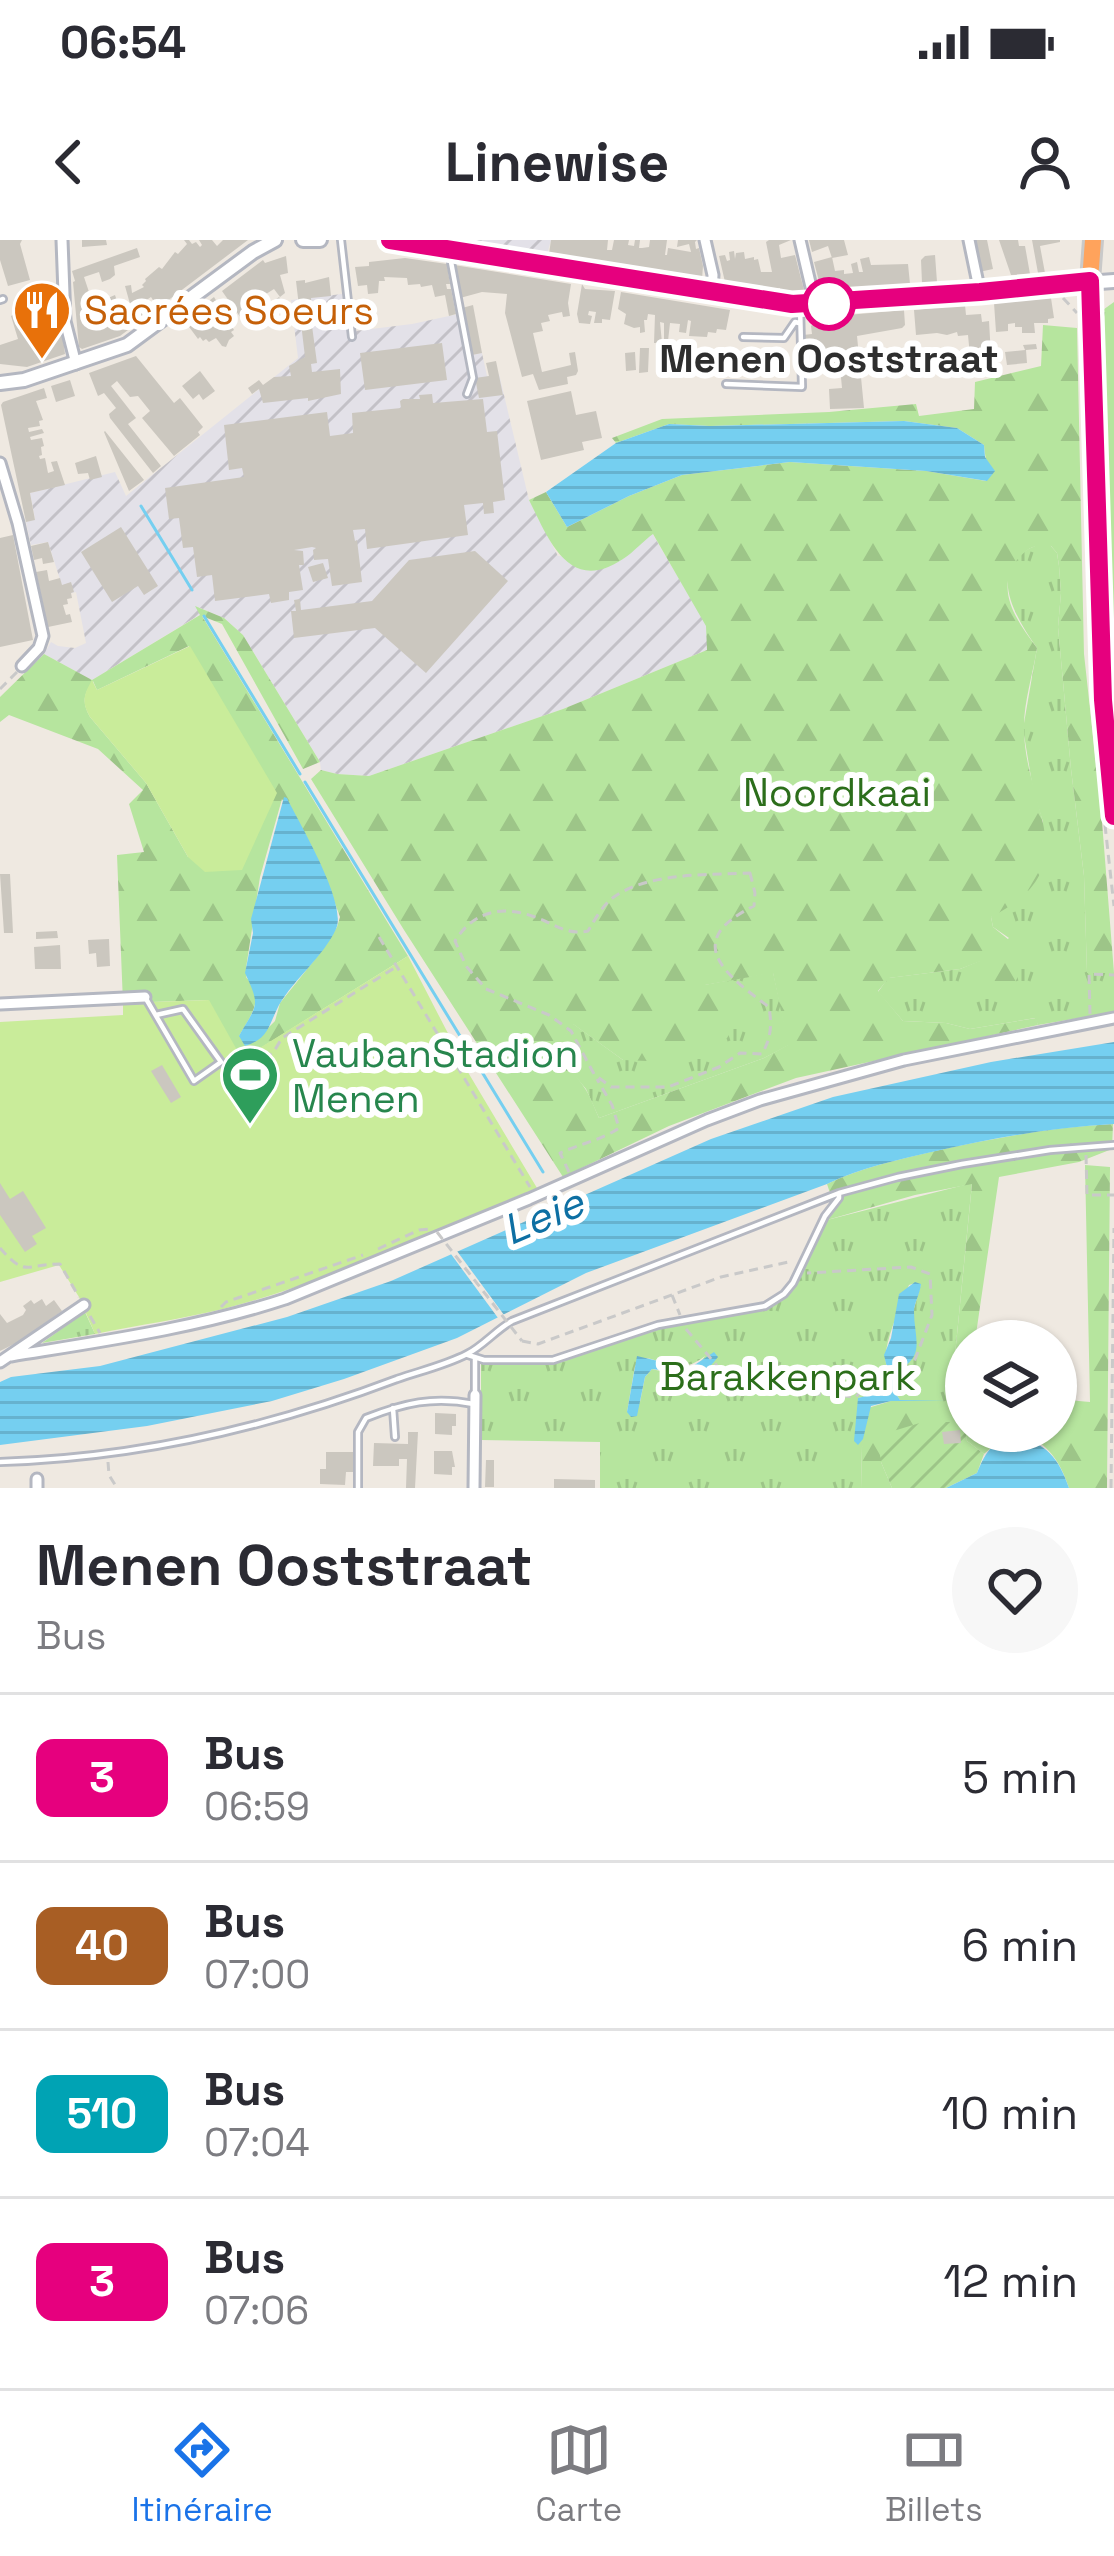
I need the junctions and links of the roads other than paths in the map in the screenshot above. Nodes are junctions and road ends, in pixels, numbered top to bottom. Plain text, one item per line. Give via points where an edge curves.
1 (62, 240) edge
2 (288, 240) edge
3 (303, 240) edge
4 (320, 240) edge
5 (341, 240) edge
6 (389, 240) edge
7 (705, 240) edge
8 (800, 240) edge
9 (969, 240) edge
10 (1093, 240) edge
11 (272, 242) edge
12 (452, 250) junction
13 (1090, 281) junction
14 (1114, 281) edge
15 (712, 292) junction
16 (980, 292) junction
17 (800, 304) junction
18 (815, 304) junction
19 (799, 323) junction
20 (352, 337) dead end
21 (743, 337) dead end
22 (76, 364) junction
23 (726, 384) dead end
24 (0, 387) edge
25 (467, 394) dead end
26 (0, 463) edge
27 (14, 516) junction
28 (0, 519) edge
29 (22, 666) road end
30 (1114, 816) edge
31 (145, 997) joint
32 (0, 1004) edge
33 (156, 1016) junction
34 (1114, 1018) edge
35 (1114, 1145) edge
36 (839, 1193) junction
37 (83, 1305) road end
38 (466, 1354) junction
39 (11, 1356) junction
40 (475, 1358) junction
41 (0, 1362) edge
42 (474, 1400) junction
43 (393, 1408) junction
44 (395, 1437) dead end
45 (0, 1462) edge
46 (358, 1488) edge
47 (474, 1488) edge

1 - 22 street via 65,321
2 - 11 street
3 - 4 street
5 - 20 lane
6 - 12 street
7 - 15 street
8 - 18 street
9 - 16 street
10 - 13 highway
11 - 22 street via 127,345
12 - 15 street
12 - 25 lane via 473,377
13 - 14 street
13 - 16 street
13 - 30 highway
15 - 17 street
16 - 18 street
17 - 18 street
17 - 19 lane
19 - 21 lane via 784,338
19 - 23 lane via 802,387
22 - 24 street
26 - 27 street
27 - 28 street
27 - 29 street via 43,636
31 - 32 street
31 - 33 lane
33 - 33 lane via 194,1081 221,1062 183,1010
34 - 39 street via 904,1060 760,1100 285,1299 197,1324
35 - 36 lane via 962,1164
36 - 38 lane via 512,1321
36 - 40 lane via 793,1283 766,1306 658,1325 554,1360
37 - 39 street
38 - 40 lane
38 - 45 lane via 355,1395 152,1449
39 - 41 street
40 - 42 lane
42 - 43 lane
42 - 47 street
43 - 44 lane
43 - 46 lane via 360,1425

